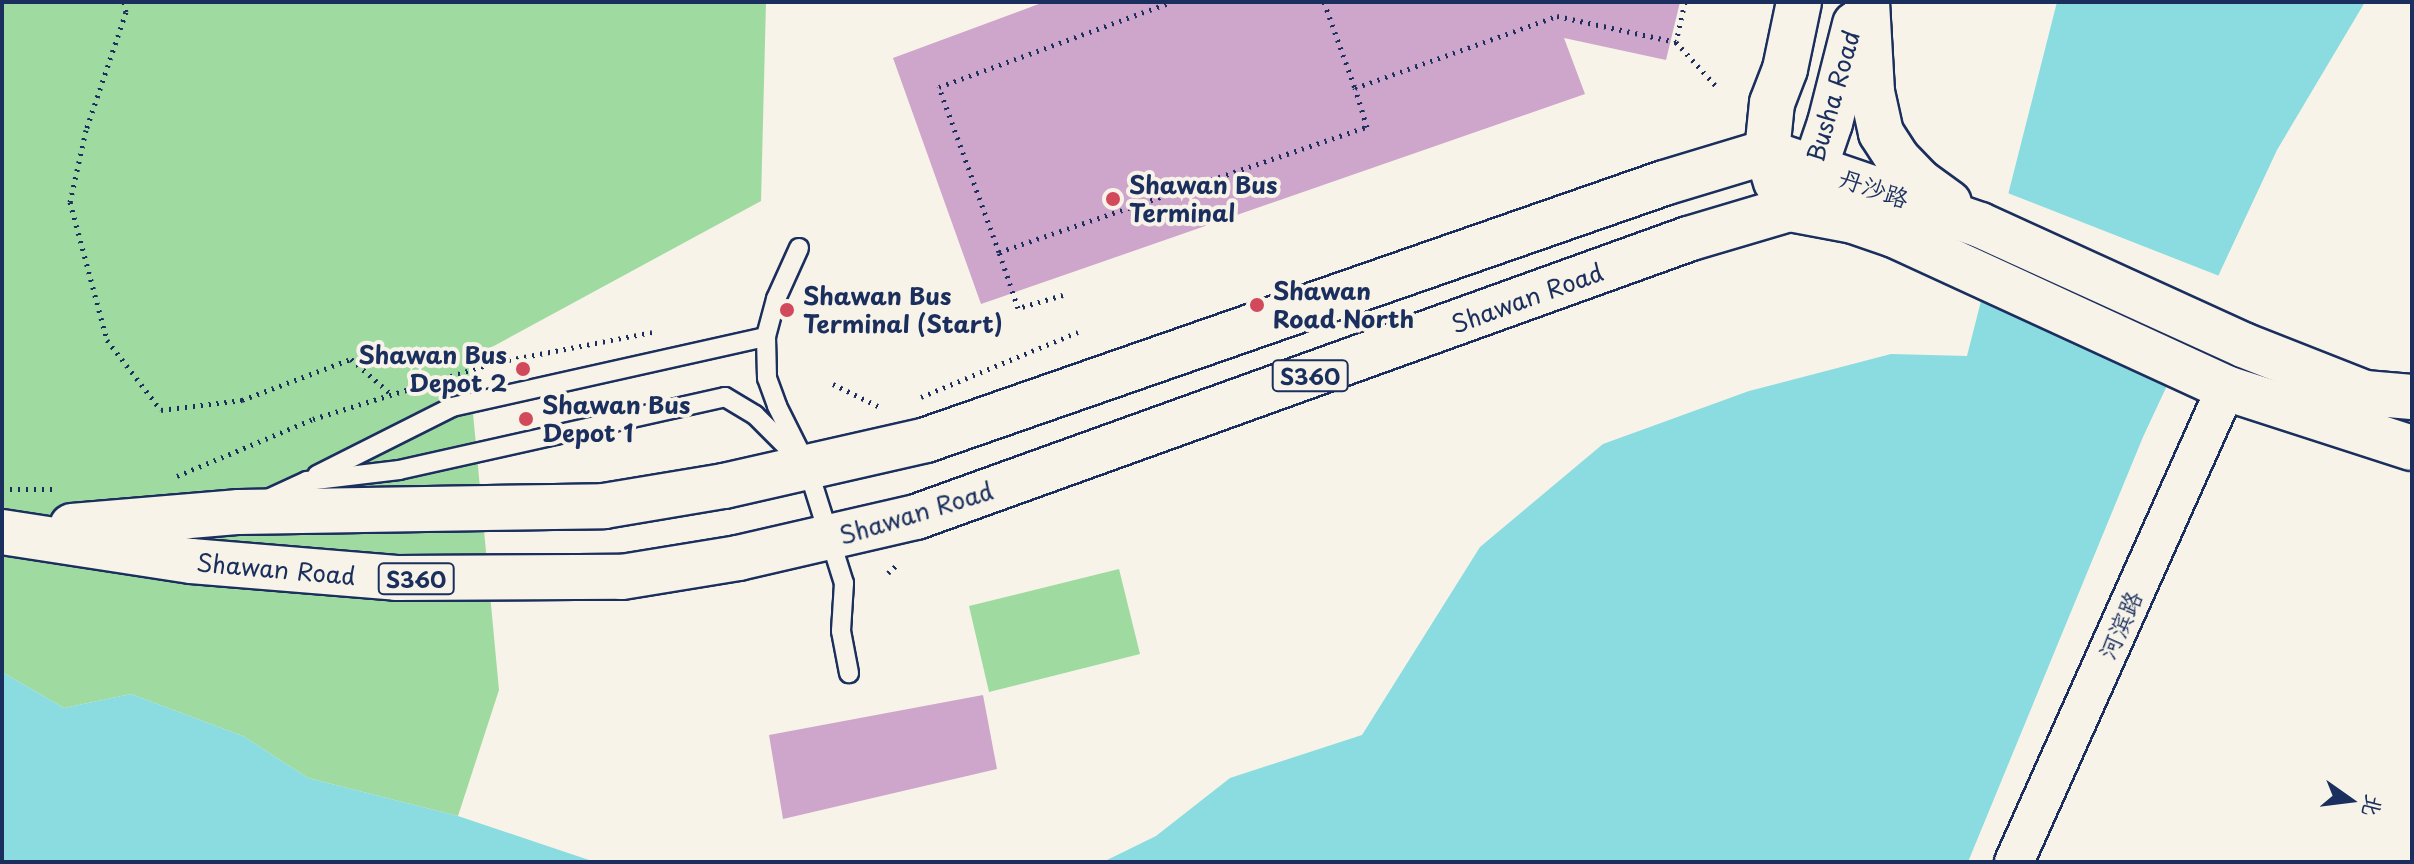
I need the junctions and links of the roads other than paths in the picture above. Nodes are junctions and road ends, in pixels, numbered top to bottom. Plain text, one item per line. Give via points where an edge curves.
1 (1799, 2) edge
2 (1860, 2) edge
3 (1867, 2) edge
4 (1767, 152) junction
5 (1815, 167) junction
6 (1789, 209) junction
7 (1980, 225) junction
8 (799, 248) dead end
9 (766, 337) junction
10 (2226, 388) junction
11 (2412, 397) edge
12 (2412, 448) edge
13 (807, 466) junction
14 (307, 481) junction
15 (398, 511) junction
16 (239, 512) junction
17 (2, 532) edge
18 (829, 539) junction
19 (396, 578) junction
20 (849, 673) dead end
21 (2014, 862) edge

1 - 4 main road, Busha Road via 1772,103
2 - 5 main road, Busha Road
3 - 7 main road via 1872,92 1881,133 1919,181
4 - 5 main road, 丹沙路
4 - 6 main road, Busha Road
4 - 13 main road, Shawan Road / S360 via 1664,183 926,440
5 - 6 main road, Busha Road
5 - 7 main road, 丹沙路
6 - 10 main road, 丹沙路 via 1853,221 1962,264
6 - 18 main road, Shawan Road / S360 via 1688,239 916,517
7 - 11 main road via 2243,345 2365,393
8 - 9 lane
9 - 13 lane via 767,378
9 - 14 lane via 452,407
10 - 12 main road, 丹沙路
10 - 21 street, 河滨路
13 - 14 lane via 755,415 725,397 399,470
13 - 15 main road, Shawan Road / S360 via 604,506
13 - 18 lane
14 - 16 lane
15 - 16 main road, Shawan Road / S360
15 - 19 main road
16 - 17 main road, Shawan Road / S360
17 - 19 main road, Shawan Road / S360 via 218,565
18 - 19 main road, Shawan Road / S360 via 622,577
18 - 20 lane via 844,583 841,631

